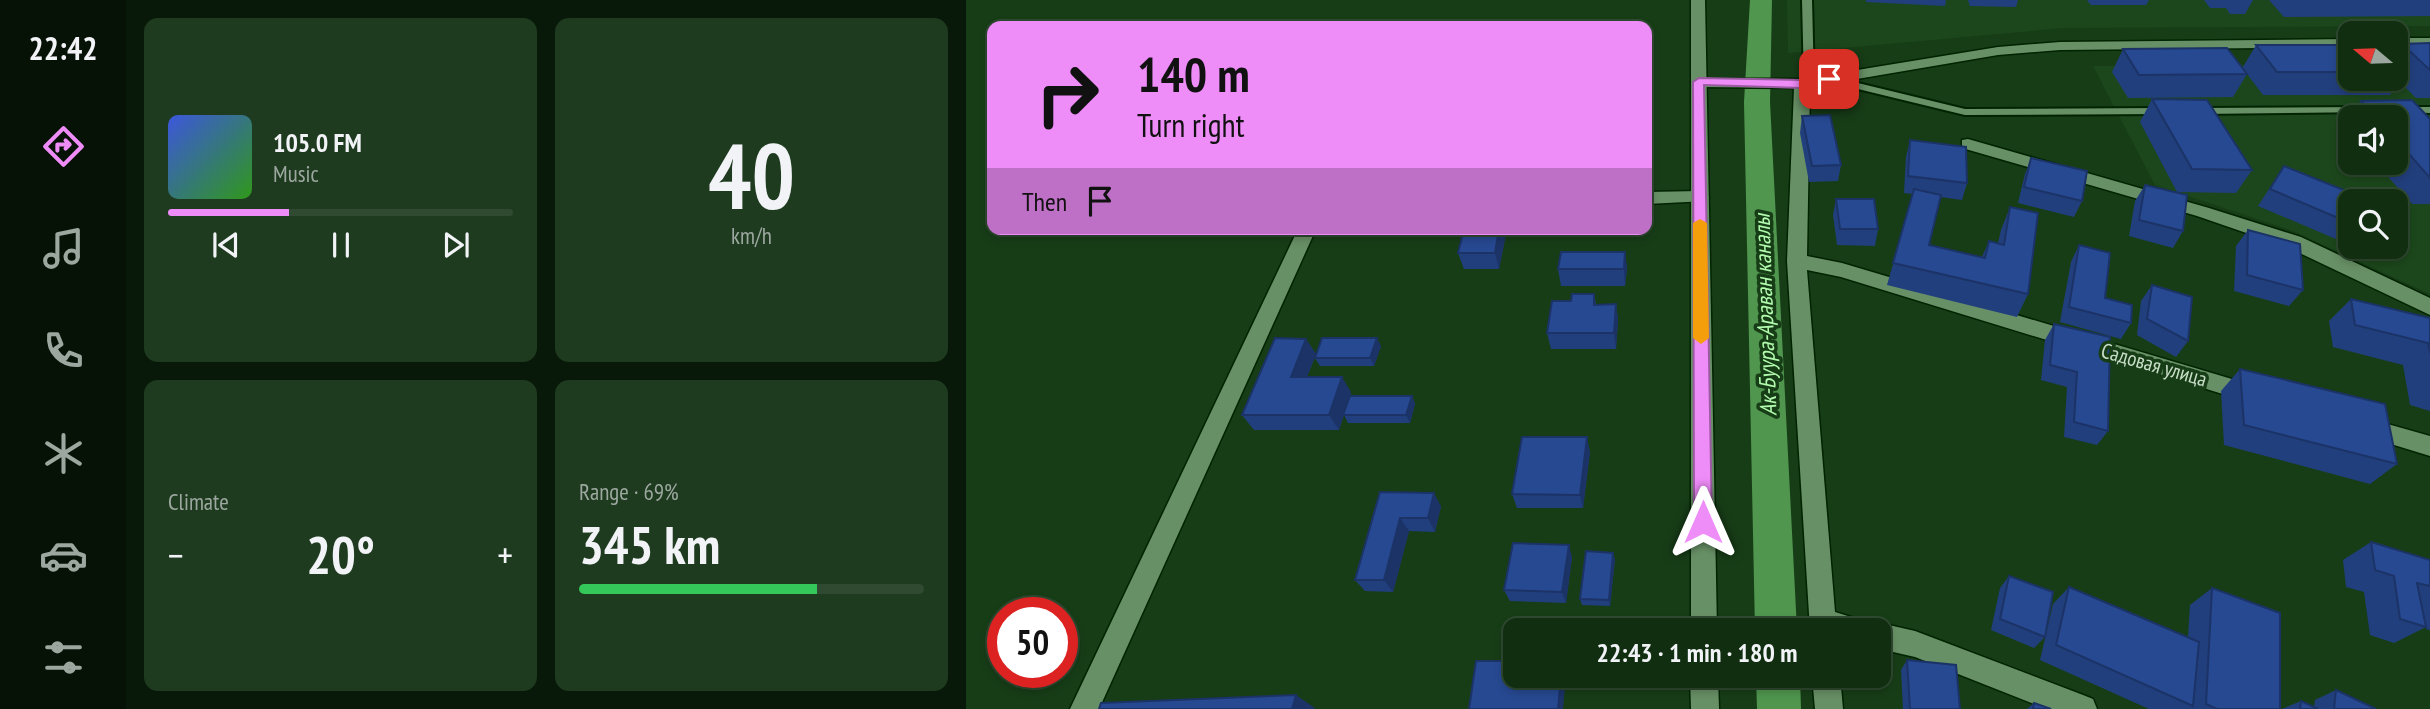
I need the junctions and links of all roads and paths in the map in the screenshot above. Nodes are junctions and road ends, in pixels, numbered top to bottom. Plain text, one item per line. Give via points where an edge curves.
1 (1698, 0) edge
2 (1807, 0) edge
3 (2408, 42) edge
4 (2430, 42) edge
5 (2338, 43) edge
6 (1829, 79) junction
7 (1699, 82) junction
8 (1805, 83) junction
9 (2430, 110) edge
10 (2170, 111) edge
11 (2184, 111) edge
12 (1968, 144) dead end
13 (1700, 197) junction
14 (1652, 198) edge
15 (1304, 235) edge
16 (1797, 261) junction
17 (2430, 307) edge
18 (2270, 399) edge
19 (2347, 422) edge
20 (2430, 446) edge
21 (1704, 618) edge
22 (1822, 618) edge
23 (1891, 639) edge
24 (1704, 688) edge
25 (1827, 688) edge
26 (1084, 709) edge
27 (1705, 709) edge
28 (1829, 709) edge
29 (2083, 709) edge

1 - 7 street
2 - 8 lane
3 - 4 street
5 - 6 street via 2060,46 1998,51
6 - 8 street
6 - 10 lane via 1965,112
7 - 8 street
7 - 13 street
8 - 16 street
9 - 11 lane
12 - 17 street via 2294,242
13 - 14 street
13 - 21 street
15 - 26 street
16 - 18 street, Садовая улица via 1842,270
16 - 22 street
19 - 20 street
23 - 29 street
24 - 27 street
25 - 28 street

